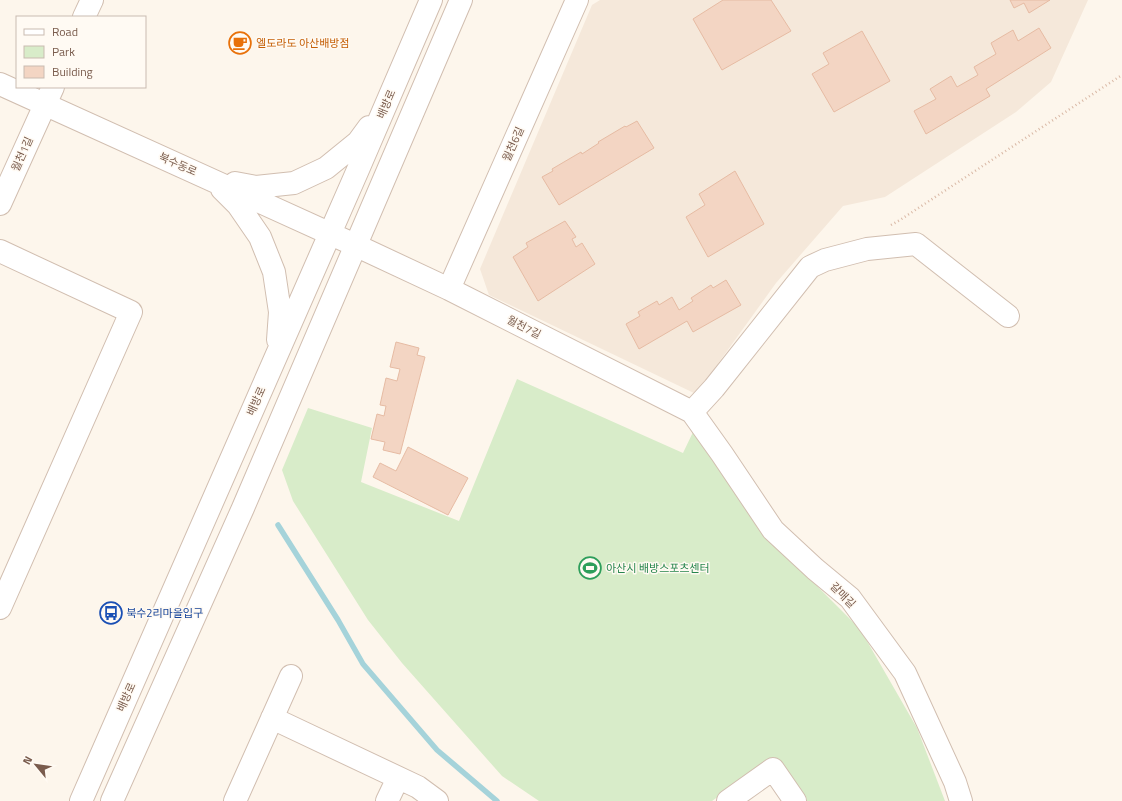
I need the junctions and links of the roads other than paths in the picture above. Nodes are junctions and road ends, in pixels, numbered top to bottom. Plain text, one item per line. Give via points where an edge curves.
1 (92, 0) edge
2 (431, 0) edge
3 (461, 0) edge
4 (577, 0) edge
5 (84, 16) edge
6 (0, 84) edge
7 (16, 88) edge
8 (16, 88) edge
9 (49, 96) edge
10 (386, 105) junction
11 (210, 179) junction
12 (0, 204) edge
13 (330, 233) junction
14 (355, 245) junction
15 (0, 251) edge
16 (450, 289) junction
17 (1008, 316) dead end
18 (277, 354) junction
19 (692, 412) junction
20 (0, 608) edge
21 (291, 676) dead end
22 (272, 718) junction
23 (398, 778) junction
24 (81, 801) edge
25 (112, 801) edge
26 (234, 801) edge
27 (387, 801) edge
28 (437, 801) edge
29 (728, 801) edge
30 (796, 801) edge
31 (961, 801) edge

1 - 5 street
2 - 10 street, 배방로
3 - 14 street
4 - 16 street, 월천6길
6 - 8 street, 북수동로
7 - 9 street, 북수동로
9 - 11 street, 북수동로
9 - 12 street, 월천1길
10 - 11 street via 358,142 326,168 294,183 256,187
10 - 13 street, 배방로
11 - 13 street, 북수동로
11 - 18 street via 238,205 260,237 274,272 280,312
13 - 14 street, 북수동로
13 - 18 street, 배방로
14 - 16 street, 월천7길
14 - 25 street via 246,500
15 - 20 street via 131,312
16 - 19 street, 월천7길
17 - 19 street via 916,244 867,249 825,260 810,267
18 - 24 street, 배방로
19 - 31 street, 갈매길 via 773,530 850,598 905,673 955,782
21 - 22 street
22 - 23 street
22 - 26 street
23 - 27 street
23 - 28 street via 418,787
29 - 30 street via 772,769

